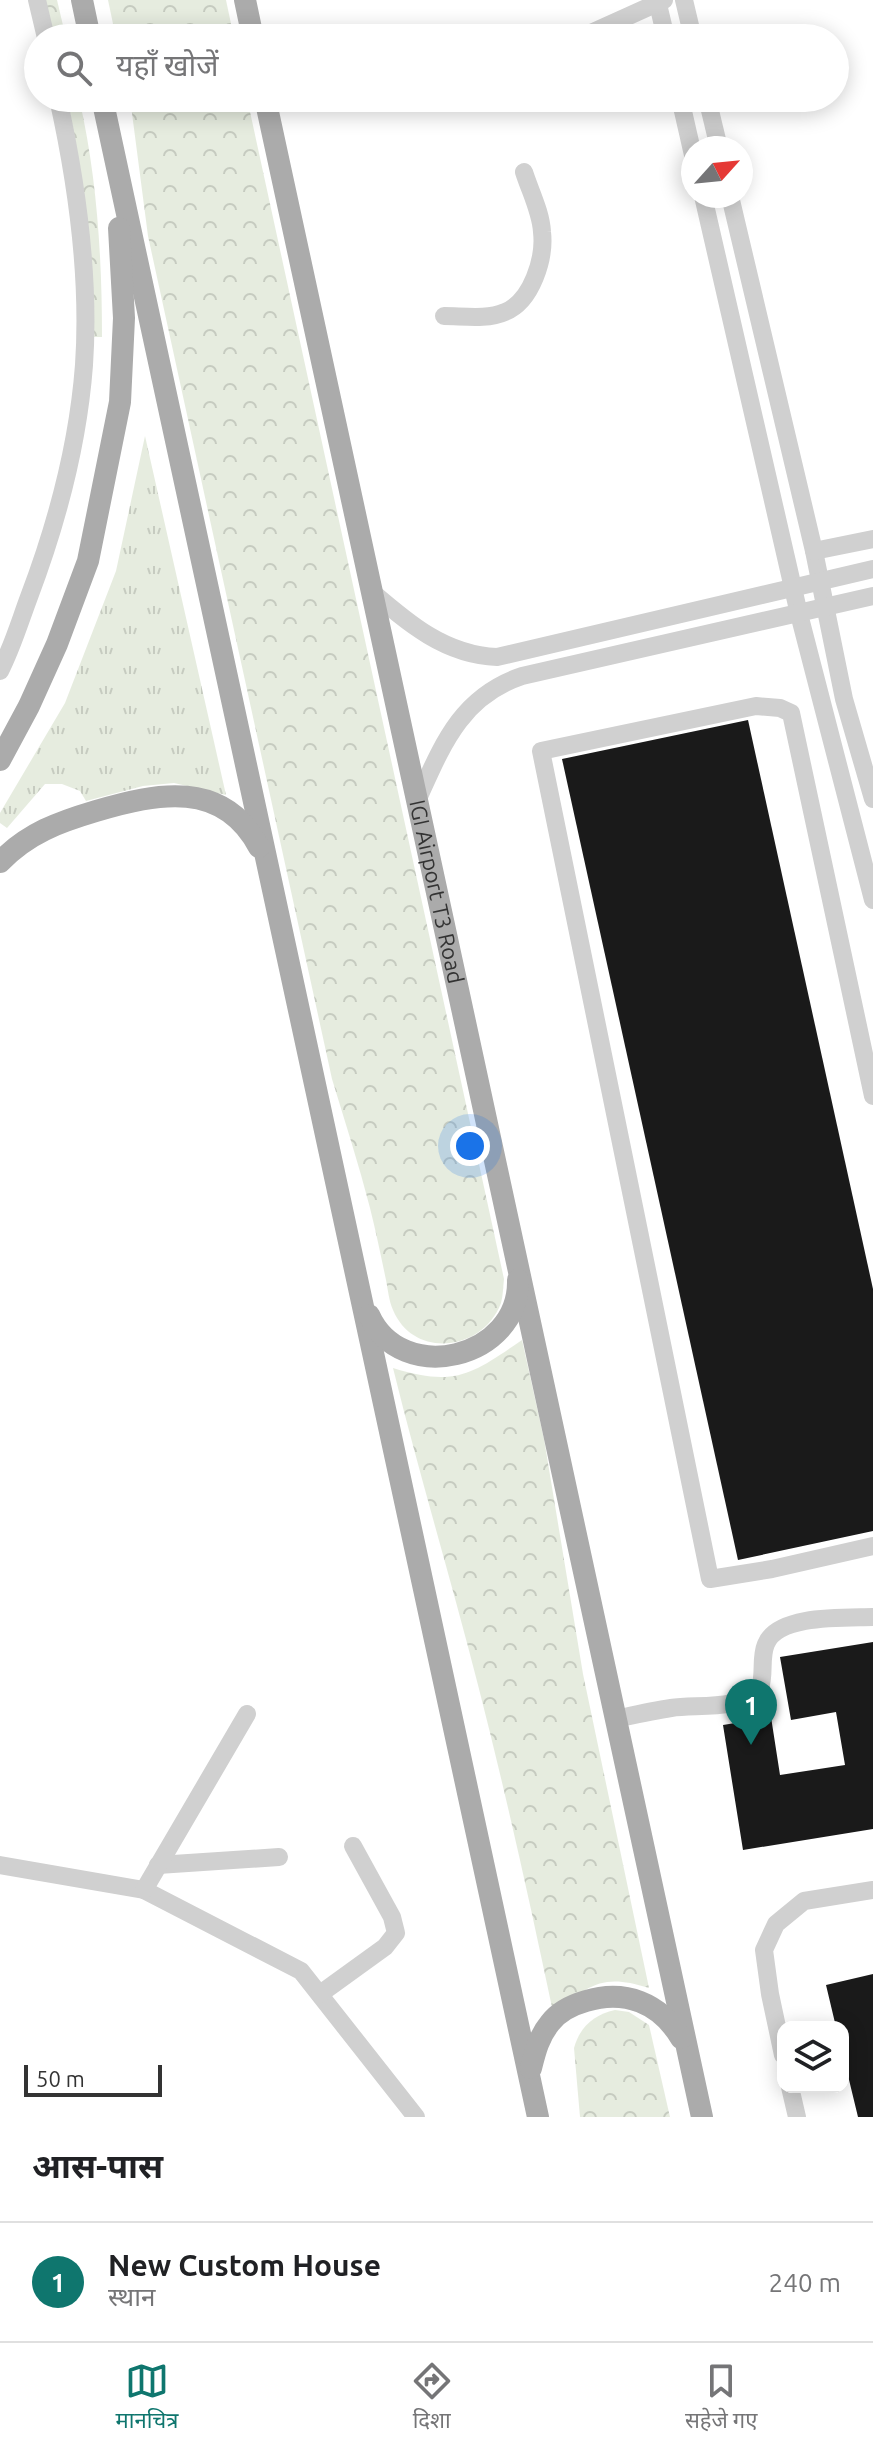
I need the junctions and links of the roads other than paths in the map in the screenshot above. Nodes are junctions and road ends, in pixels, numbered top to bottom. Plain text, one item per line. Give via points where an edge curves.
1 (37, 0) edge
2 (82, 0) edge
3 (245, 0) edge
4 (684, 0) edge
5 (660, 1) edge
6 (43, 24) edge
7 (87, 24) edge
8 (250, 24) edge
9 (610, 24) edge
10 (664, 24) edge
11 (690, 24) edge
12 (61, 112) edge
13 (105, 112) edge
14 (268, 112) edge
15 (683, 112) edge
16 (710, 112) edge
17 (689, 136) edge
18 (716, 136) edge
19 (116, 162) junction
20 (524, 172) dead end
21 (706, 208) edge
22 (733, 208) edge
23 (444, 316) dead end
24 (873, 539) edge
25 (814, 551) junction
26 (873, 569) edge
27 (820, 581) junction
28 (793, 588) junction
29 (371, 591) junction
30 (873, 596) edge
31 (824, 608) junction
32 (799, 614) junction
33 (0, 671) edge
34 (823, 707) junction
35 (791, 713) junction
36 (0, 760) edge
37 (873, 799) edge
38 (417, 801) junction
39 (0, 862) edge
40 (267, 862) junction
41 (873, 900) edge
42 (873, 1096) edge
43 (517, 1263) junction
44 (361, 1297) junction
45 (873, 1546) edge
46 (873, 1617) edge
47 (247, 1714) dead end
48 (615, 1719) junction
49 (353, 1846) dead end
50 (279, 1857) dead end
51 (0, 1865) edge
52 (158, 1865) junction
53 (144, 1890) junction
54 (873, 1890) edge
55 (320, 1994) junction
56 (777, 2027) edge
57 (689, 2059) junction
58 (791, 2093) edge
59 (533, 2094) junction
60 (416, 2117) edge
61 (538, 2117) edge
62 (702, 2117) edge
63 (797, 2117) edge

1 - 6 street
2 - 7 main road
3 - 8 main road
4 - 11 street
5 - 9 street
5 - 10 street
12 - 33 street via 72,160 83,268 84,365 52,535
13 - 19 main road
14 - 29 main road, IGI Airport T3 Road
15 - 17 street
16 - 18 street
19 - 36 main road via 124,318 120,402 106,479 88,561 57,644
19 - 40 main road
20 - 23 street via 543,234 531,286 506,312
21 - 28 street
22 - 25 street
24 - 25 street
25 - 27 street
26 - 27 street
27 - 28 street
27 - 31 street
28 - 29 street via 497,657 467,653 429,637
28 - 32 street
29 - 38 main road, IGI Airport T3 Road
30 - 31 street
31 - 32 street
31 - 37 street
32 - 34 street
32 - 38 street via 503,683 454,727
34 - 35 street
34 - 41 street
35 - 42 street
35 - 45 street via 756,706 541,751 710,1579
38 - 43 main road, IGI Airport T3 Road
39 - 40 main road via 53,824 138,799 188,796 228,810 253,836
40 - 44 main road
43 - 44 main road via 518,1290 509,1316 481,1345 443,1358 416,1354 391,1342 372,1322
43 - 48 main road, IGI Airport T3 Road
44 - 59 main road
46 - 48 street via 803,1621 775,1633 766,1641 760,1688 741,1699
47 - 52 street
48 - 57 main road, IGI Airport T3 Road
49 - 55 street via 396,1933 385,1947
50 - 52 street
51 - 53 street
52 - 53 street
53 - 55 street via 301,1971
54 - 56 street via 804,1901 776,1924 764,1950
55 - 60 street
57 - 59 main road via 680,2035 643,2001 600,1996 570,2006 550,2022 531,2068
57 - 62 main road
58 - 63 street
59 - 61 main road

